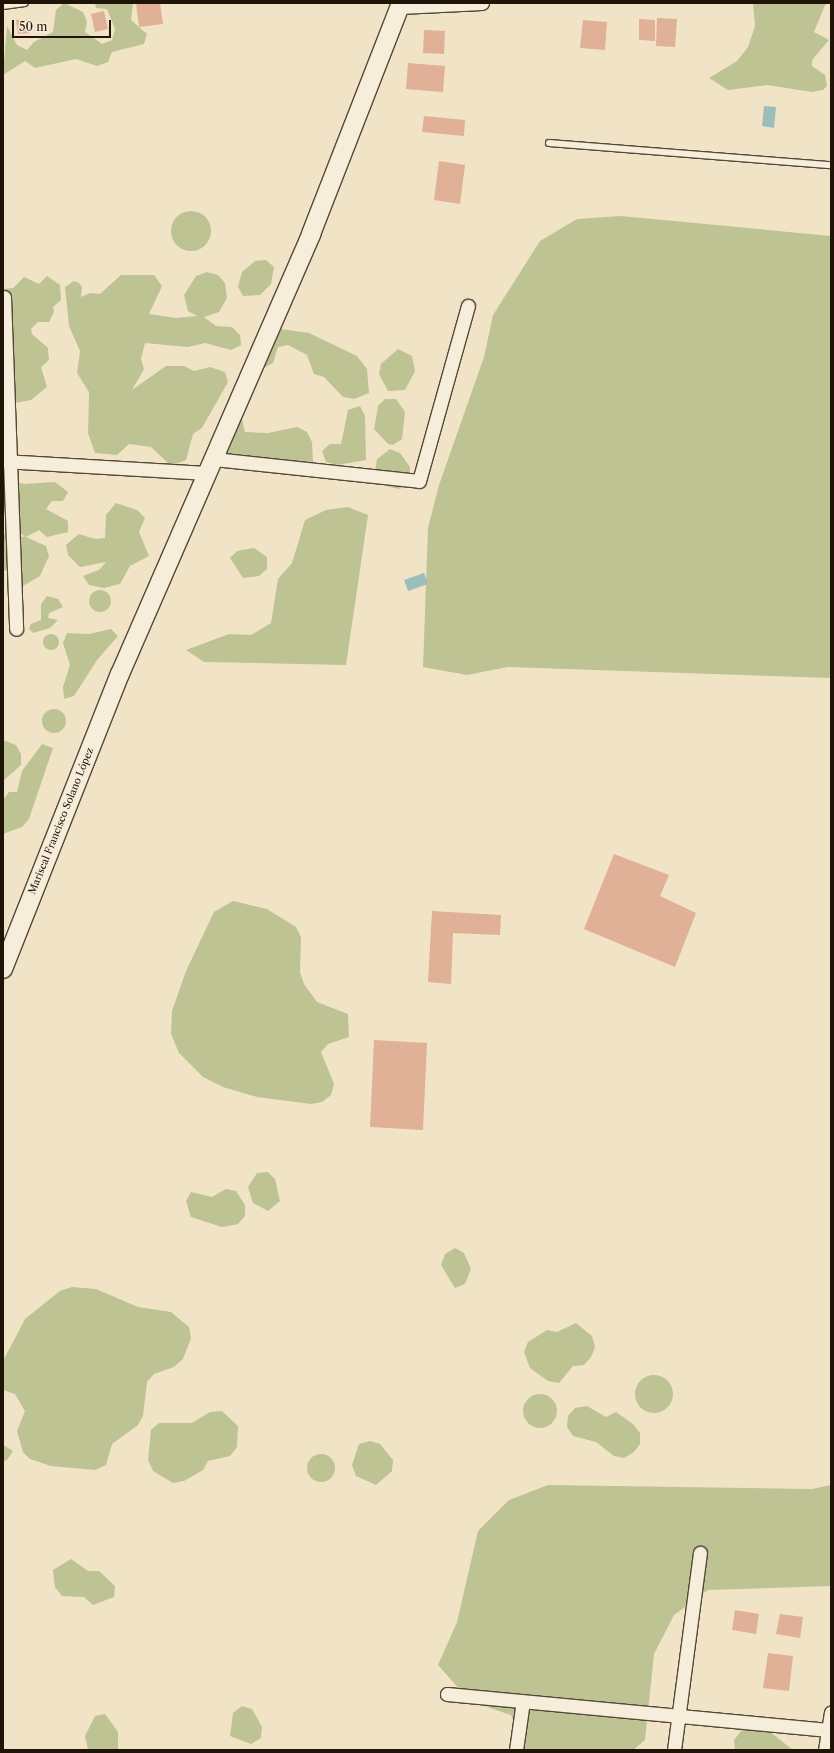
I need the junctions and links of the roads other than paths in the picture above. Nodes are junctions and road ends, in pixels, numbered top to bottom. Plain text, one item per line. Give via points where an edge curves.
1 (25, 3) edge
2 (482, 3) edge
3 (400, 5) edge
4 (3, 6) edge
5 (549, 143) dead end
6 (831, 165) edge
7 (4, 297) edge
8 (468, 306) dead end
9 (6, 461) edge
10 (210, 466) junction
11 (16, 629) dead end
12 (3, 969) edge
13 (700, 1552) dead end
14 (447, 1694) dead end
15 (523, 1701) junction
16 (831, 1712) edge
17 (679, 1716) junction
18 (830, 1729) edge
19 (516, 1750) edge
20 (674, 1750) edge
21 (825, 1750) edge

1 - 4 lane
2 - 3 street
3 - 10 street, Mariscal Francisco Solano López via 311,234
5 - 6 lane
7 - 9 street
8 - 10 street via 419,481
9 - 10 street
9 - 11 street
10 - 12 street, Mariscal Francisco Solano López via 120,674
13 - 17 street
14 - 15 street
15 - 17 street
15 - 19 street
16 - 18 street
17 - 18 street
17 - 20 street
18 - 21 street

